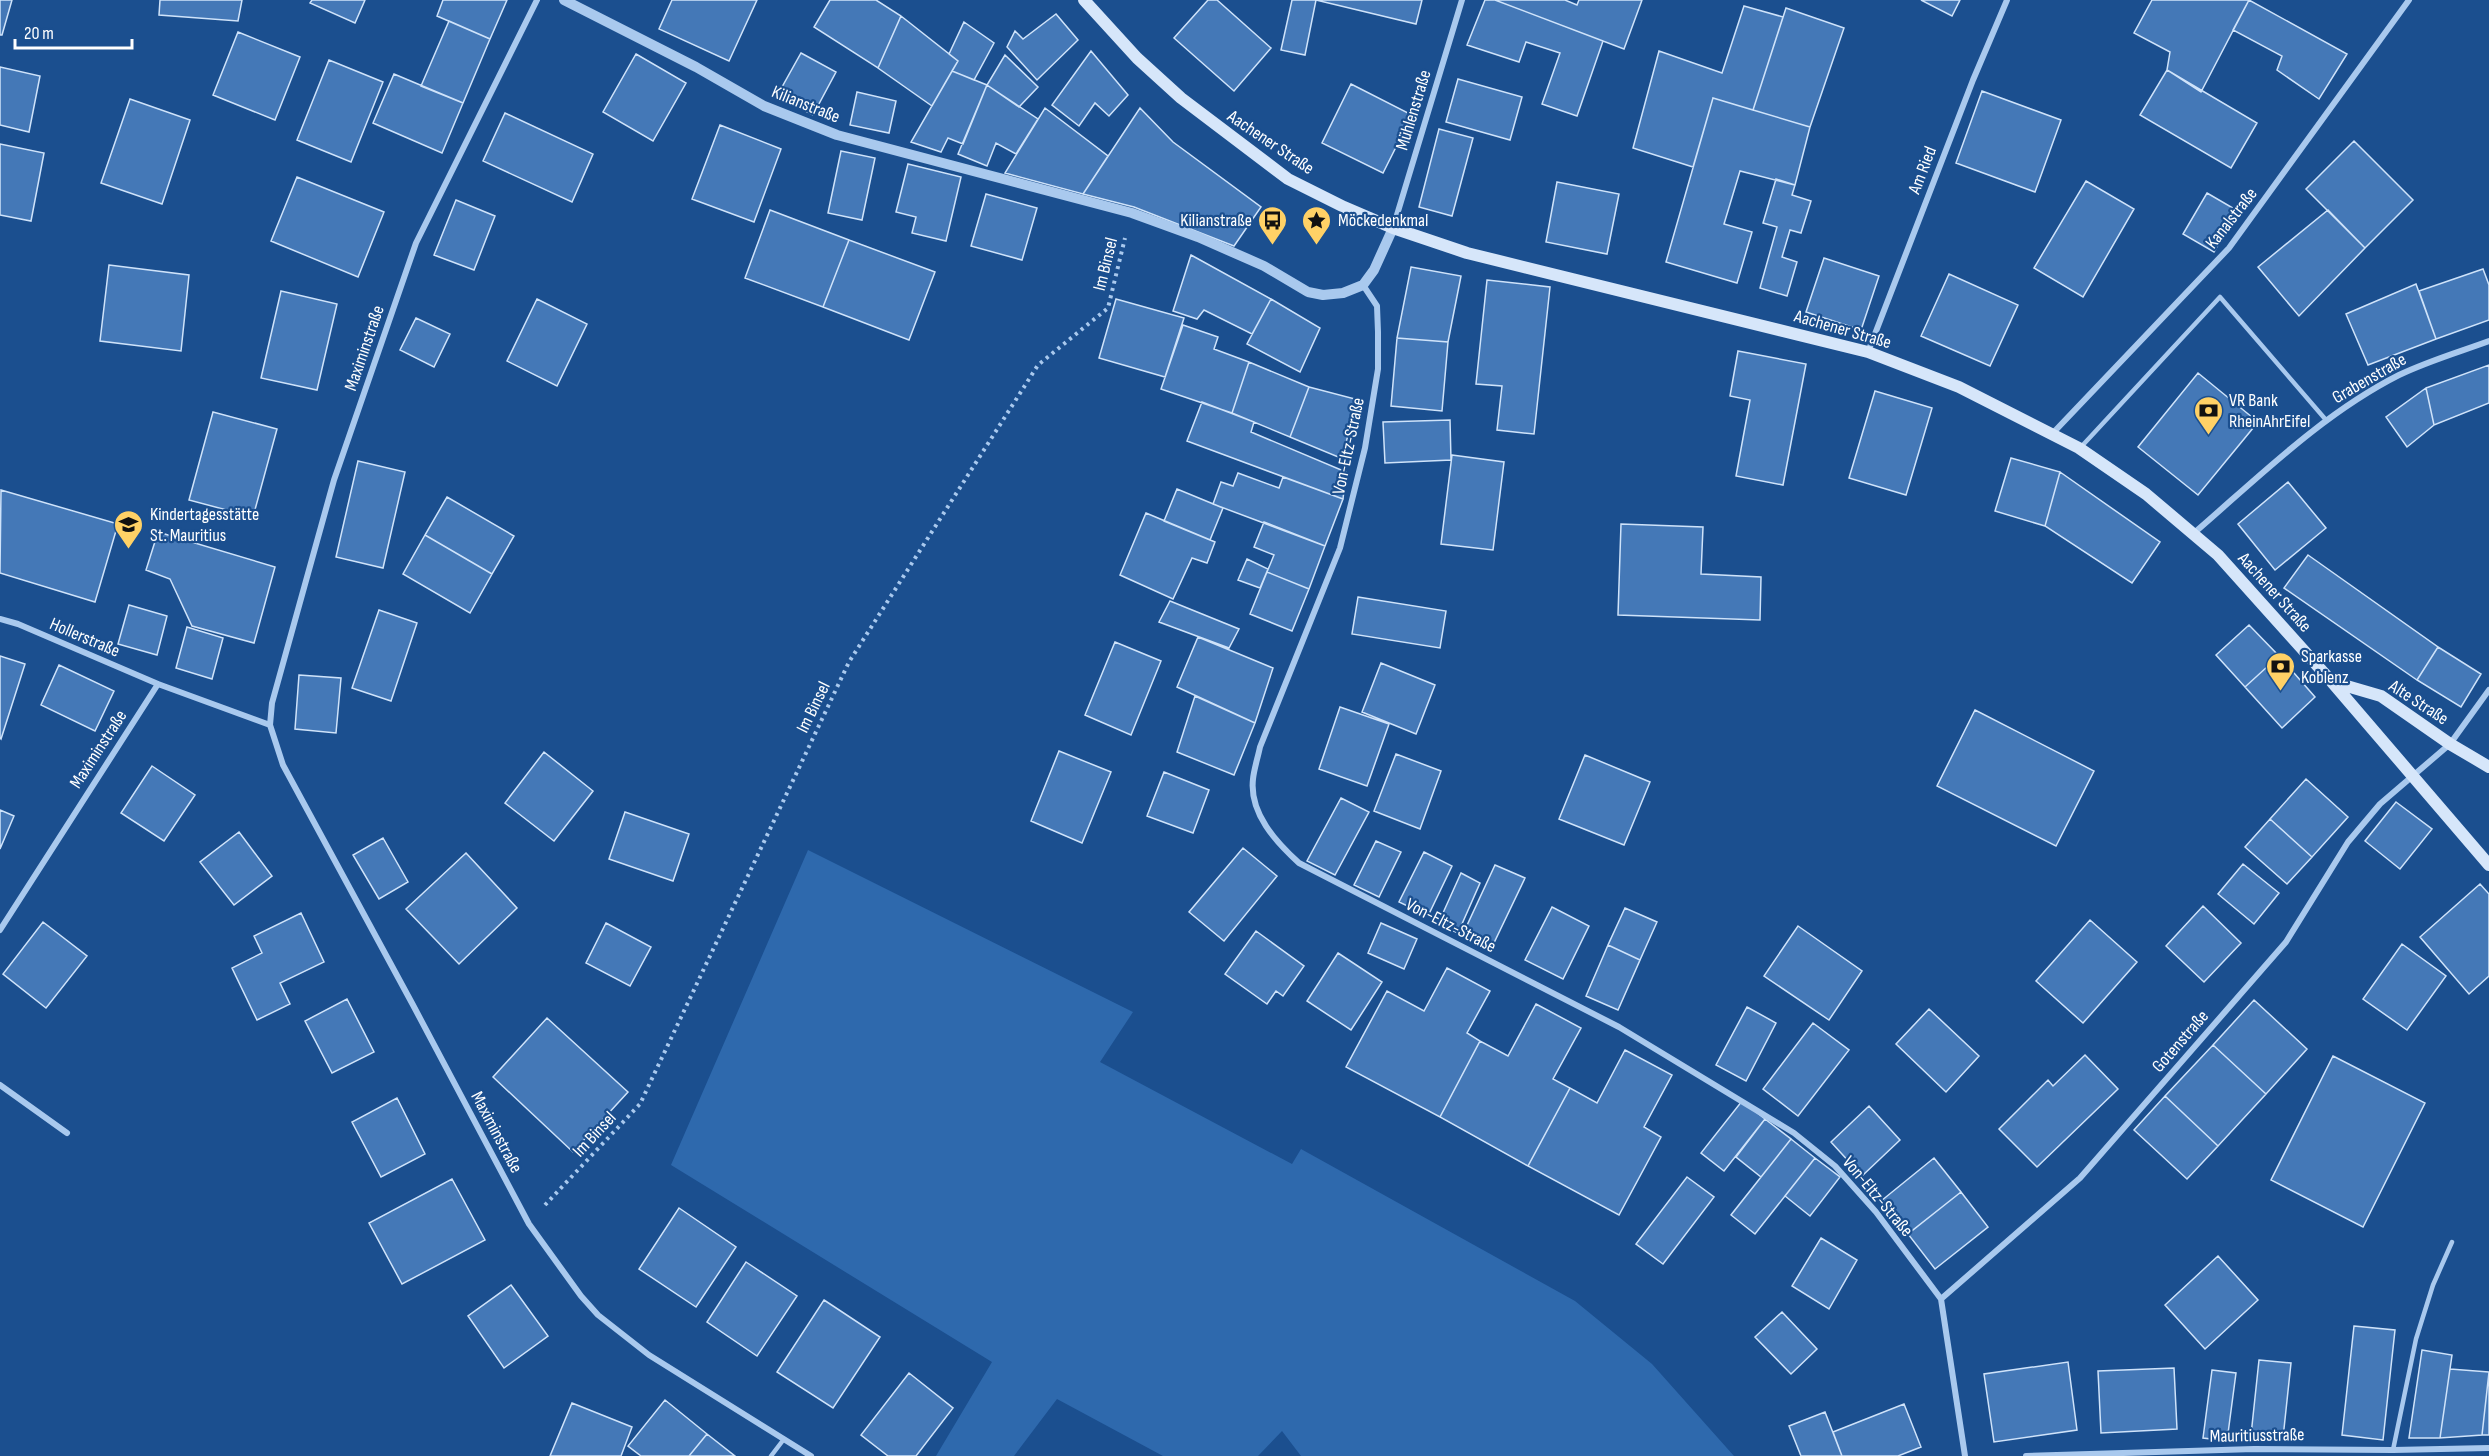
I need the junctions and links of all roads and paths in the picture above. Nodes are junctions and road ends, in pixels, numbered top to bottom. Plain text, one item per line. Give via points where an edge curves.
1 (537, 0) edge
2 (564, 0) edge
3 (1084, 0) edge
4 (1462, 0) edge
5 (2007, 0) edge
6 (2409, 0) edge
7 (1132, 213) junction
8 (1393, 228) junction
9 (1363, 285) junction
10 (2489, 342) edge
11 (1868, 351) junction
12 (2326, 420) junction
13 (2052, 434) junction
14 (2079, 448) junction
15 (2194, 533) junction
16 (0, 619) edge
17 (2332, 682) junction
18 (158, 684) junction
19 (2489, 690) edge
20 (270, 725) junction
21 (2450, 744) junction
22 (2489, 766) edge
23 (2412, 778) junction
24 (2489, 865) edge
25 (0, 930) edge
26 (0, 1085) edge
27 (67, 1133) dead end
28 (529, 1224) junction
29 (2452, 1242) dead end
30 (1941, 1299) junction
31 (784, 1439) junction
32 (2489, 1448) edge
33 (2394, 1450) junction
34 (771, 1456) edge
35 (811, 1456) edge
36 (1965, 1456) edge
37 (2026, 1456) edge

1 - 20 street, Maximinstraße via 416,243 334,480 277,681
2 - 7 street, Kilianstraße via 764,106 837,135
3 - 8 main road, Aachener Straße via 1137,58 1233,139 1288,179
4 - 8 street, Mühlenstraße
5 - 11 street, Am Ried
6 - 13 street, Kanalstraße via 2229,248
7 - 9 street, Kilianstraße via 1264,266 1308,292 1323,295
7 - 28 path, Im Binsel via 1108,308 1038,365 849,662 640,1104
8 - 9 street
8 - 11 main road, Aachener Straße via 1467,253
9 - 30 street, Von-Eltz-Straße via 1377,306 1378,332 1378,369 1365,448 1340,549 1260,747 1252,781 1258,812 1275,840 1299,863 1619,1027 1794,1133 1835,1166 1876,1212
10 - 12 street, Grabenstraße via 2401,374
11 - 13 main road, Aachener Straße via 1959,387
12 - 14 lane via 2220,297
12 - 15 street, Grabenstraße
13 - 14 main road, Aachener Straße
14 - 15 main road, Aachener Straße
15 - 17 main road, Aachener Straße
16 - 18 street, Hollerstraße
17 - 21 main road, Alte Straße via 2381,696
17 - 23 main road, Aachener Straße
18 - 20 street
18 - 25 street, Maximinstraße
19 - 21 street, Alte Straße
20 - 28 street, Maximinstraße via 283,765
21 - 22 main road, Alte Straße
21 - 23 street, Alte Straße
23 - 24 main road, Aachener Straße
23 - 30 street, Gotenstraße via 2380,804 2348,842 2286,942 2080,1178
26 - 27 street
28 - 31 street, Maximinstraße via 598,1315 649,1355
29 - 33 lane via 2416,1339
30 - 36 street, Von-Eltz-Straße
31 - 34 lane
31 - 35 street, Maximinstraße
32 - 33 street, Mauritiusstraße
33 - 37 street, Mauritiusstraße via 2254,1449

